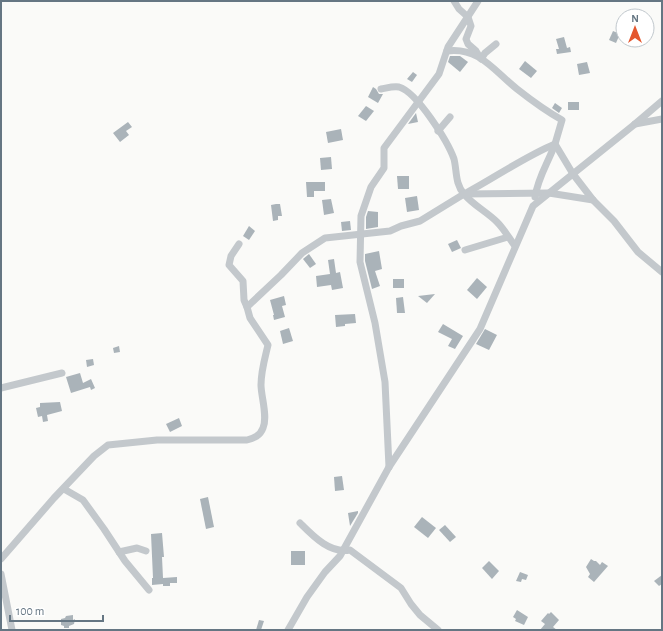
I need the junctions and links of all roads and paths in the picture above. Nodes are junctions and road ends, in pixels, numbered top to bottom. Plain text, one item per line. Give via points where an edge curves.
1 (454, 1) edge
2 (478, 1) edge
3 (468, 17) junction
4 (496, 44) dead end
5 (447, 51) junction
6 (481, 59) junction
7 (381, 89) dead end
8 (662, 101) edge
9 (419, 102) junction
10 (450, 117) dead end
11 (662, 119) edge
12 (635, 124) junction
13 (438, 131) junction
14 (556, 144) junction
15 (573, 174) junction
16 (535, 193) junction
17 (549, 193) junction
18 (464, 194) junction
19 (593, 200) junction
20 (533, 206) junction
21 (362, 234) junction
22 (508, 237) junction
23 (239, 244) dead end
24 (515, 246) junction
25 (465, 250) dead end
26 (662, 272) edge
27 (247, 307) junction
28 (62, 373) dead end
29 (1, 388) edge
30 (389, 467) junction
31 (64, 489) junction
32 (300, 523) dead end
33 (348, 540) junction
34 (350, 550) junction
35 (146, 551) dead end
36 (119, 552) junction
37 (342, 552) junction
38 (1, 558) edge
39 (1, 574) edge
40 (149, 590) dead end
41 (12, 630) edge
42 (288, 630) edge
43 (438, 630) edge

1 - 3 street
2 - 3 street
3 - 5 street
3 - 6 street via 471,26 466,39
4 - 6 street
5 - 6 street via 464,51
5 - 9 street via 440,74
6 - 14 street via 538,106 562,120
7 - 9 street via 398,87
8 - 12 street
9 - 13 street
9 - 21 street via 384,148 384,168 371,187 361,216
10 - 13 street
11 - 12 street
12 - 15 street
13 - 18 street via 454,159 457,180
14 - 15 street
14 - 16 street via 539,178
14 - 18 street
15 - 17 street
15 - 19 street
16 - 17 street
16 - 18 street
16 - 20 street
17 - 19 street
17 - 20 street
18 - 21 street via 420,221 390,231
18 - 22 street via 498,223
19 - 26 street via 614,221 638,252
20 - 24 street
21 - 27 street via 325,238 302,253
21 - 30 street via 360,262 375,323 385,382
22 - 24 street
22 - 25 street
23 - 27 street via 231,256 229,265 243,281
24 - 30 street via 480,329
27 - 31 street via 250,318 268,345 261,383 264,427 257,437 247,440 157,440 108,445 94,456
28 - 29 street
30 - 33 street
31 - 36 street via 83,500
31 - 38 street
32 - 37 street via 330,548
33 - 34 street
33 - 37 street
34 - 37 street
34 - 43 street via 401,588 420,615
35 - 36 street via 137,548
36 - 40 street
37 - 42 street via 307,597
39 - 41 street

